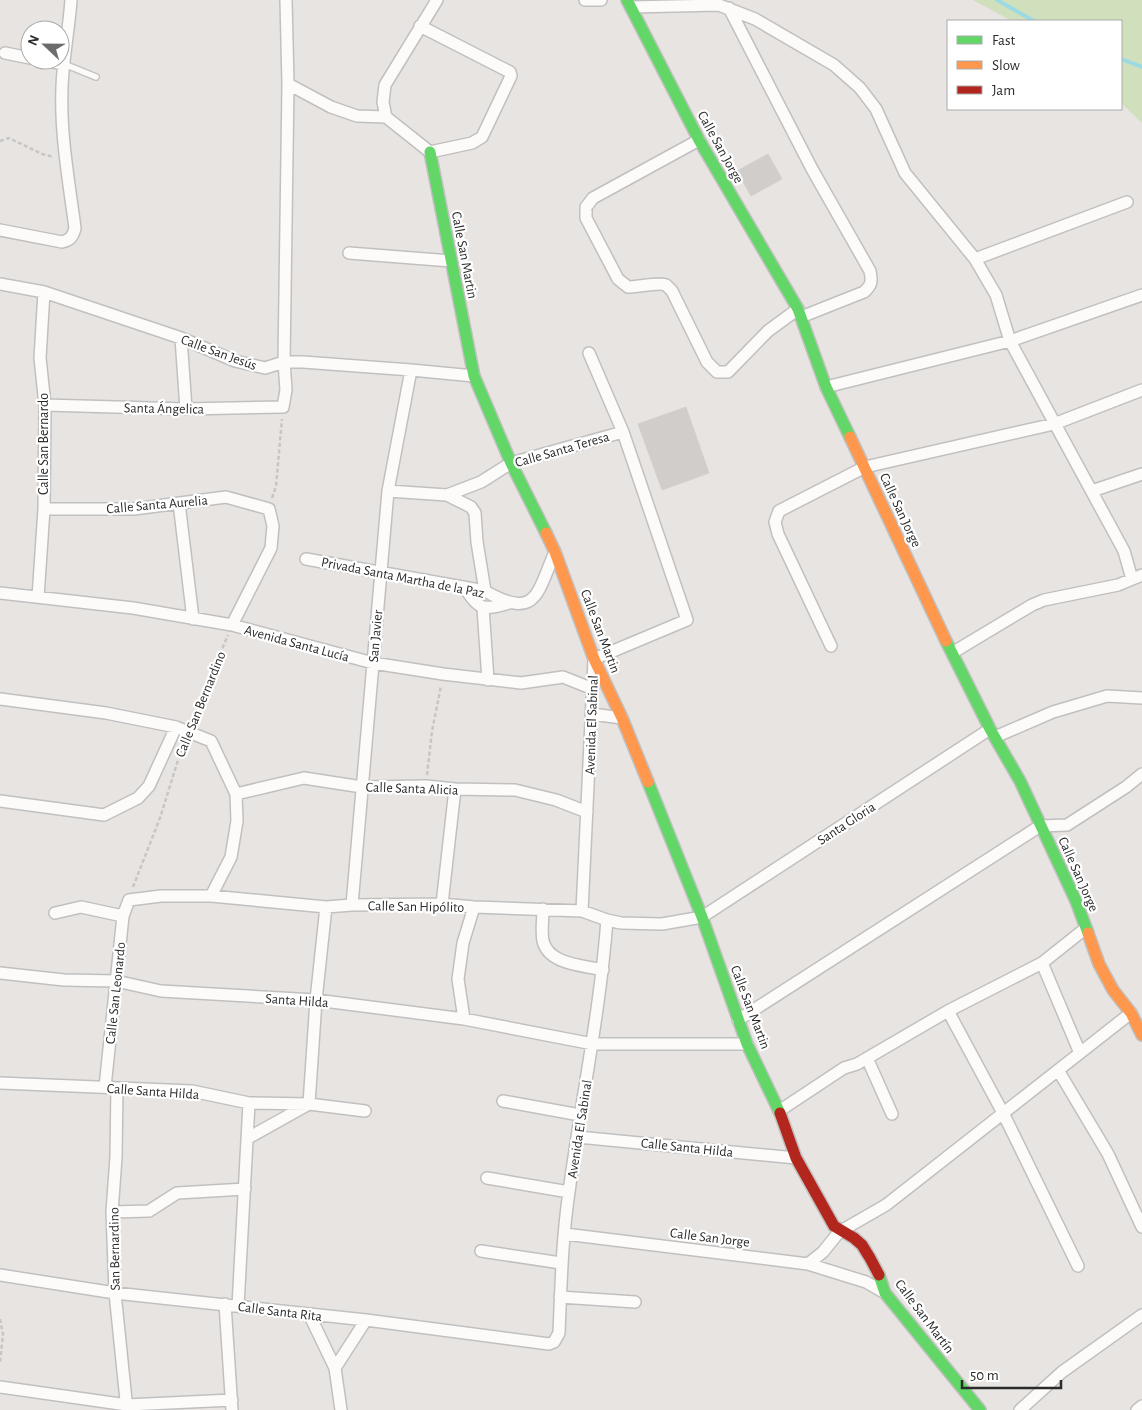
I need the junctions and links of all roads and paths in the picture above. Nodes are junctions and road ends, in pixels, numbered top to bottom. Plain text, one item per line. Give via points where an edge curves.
1 (71, 0) edge
2 (286, 0) edge
3 (437, 0) edge
4 (585, 0) edge
5 (600, 0) edge
6 (629, 4) edge
7 (729, 8) junction
8 (69, 20) edge
9 (420, 26) junction
10 (5, 53) dead end
11 (20, 56) edge
12 (70, 66) edge
13 (64, 70) edge
14 (96, 77) dead end
15 (288, 84) junction
16 (386, 116) junction
17 (699, 140) junction
18 (0, 141) edge
19 (430, 152) junction
20 (66, 160) junction
21 (1127, 202) dead end
22 (0, 230) edge
23 (349, 253) dead end
24 (975, 259) junction
25 (451, 261) junction
26 (0, 284) edge
27 (44, 292) junction
28 (1142, 296) edge
29 (800, 313) junction
30 (181, 338) junction
31 (1010, 341) junction
32 (589, 353) dead end
33 (284, 362) junction
34 (411, 370) junction
35 (474, 376) junction
36 (826, 387) junction
37 (1142, 390) edge
38 (45, 405) junction
39 (283, 407) junction
40 (186, 409) junction
41 (1054, 424) junction
42 (623, 432) junction
43 (511, 463) junction
44 (865, 467) junction
45 (1142, 474) edge
46 (388, 491) junction
47 (1092, 491) junction
48 (447, 495) junction
49 (179, 503) junction
50 (44, 509) junction
51 (269, 509) junction
52 (555, 552) junction
53 (306, 559) dead end
54 (381, 572) junction
55 (1137, 577) edge
56 (464, 587) junction
57 (485, 591) junction
58 (0, 593) edge
59 (38, 597) junction
60 (509, 603) junction
61 (483, 608) junction
62 (193, 619) junction
63 (232, 625) junction
64 (831, 646) dead end
65 (952, 653) junction
66 (594, 659) junction
67 (373, 663) junction
68 (443, 674) junction
69 (488, 680) junction
70 (593, 688) junction
71 (1142, 698) edge
72 (0, 699) edge
73 (592, 714) junction
74 (622, 718) junction
75 (182, 729) junction
76 (993, 733) junction
77 (1142, 774) edge
78 (426, 786) junction
79 (362, 787) junction
80 (455, 789) junction
81 (236, 794) junction
82 (0, 801) edge
83 (588, 812) junction
84 (1040, 826) junction
85 (211, 896) junction
86 (128, 900) junction
87 (352, 904) junction
88 (442, 904) junction
89 (326, 907) junction
90 (474, 907) junction
91 (543, 909) junction
92 (582, 911) junction
93 (55, 913) dead end
94 (123, 916) junction
95 (702, 917) junction
96 (607, 920) junction
97 (1086, 928) junction
98 (1042, 963) junction
99 (603, 970) junction
100 (0, 973) edge
101 (116, 981) junction
102 (316, 1000) junction
103 (948, 1011) junction
104 (1131, 1013) junction
105 (464, 1019) junction
106 (738, 1020) junction
107 (1142, 1035) edge
108 (593, 1044) junction
109 (747, 1044) junction
110 (1080, 1053) junction
111 (867, 1058) junction
112 (1058, 1070) junction
113 (0, 1083) edge
114 (111, 1087) junction
115 (503, 1101) dead end
116 (249, 1103) junction
117 (309, 1104) junction
118 (365, 1111) dead end
119 (780, 1111) junction
120 (1003, 1112) junction
121 (892, 1114) dead end
122 (580, 1115) junction
123 (578, 1136) junction
124 (248, 1138) junction
125 (796, 1158) junction
126 (488, 1178) dead end
127 (245, 1188) junction
128 (569, 1192) junction
129 (112, 1212) junction
130 (1142, 1227) edge
131 (839, 1232) junction
132 (564, 1234) junction
133 (482, 1251) dead end
134 (562, 1263) junction
135 (808, 1264) junction
136 (1078, 1266) dead end
137 (0, 1275) edge
138 (115, 1293) junction
139 (885, 1293) junction
140 (560, 1297) junction
141 (635, 1302) dead end
142 (225, 1304) junction
143 (238, 1306) junction
144 (309, 1314) junction
145 (1142, 1315) edge
146 (0, 1318) edge
147 (366, 1320) junction
148 (557, 1338) joint
149 (0, 1363) edge
150 (335, 1368) junction
151 (0, 1387) edge
152 (232, 1405) edge
153 (1142, 1406) edge
154 (127, 1408) edge
155 (341, 1410) edge
156 (980, 1410) edge
157 (1020, 1410) edge
158 (1137, 1410) edge

1 - 8 street
2 - 15 street
3 - 9 street
4 - 5 street
6 - 7 street via 719,5
6 - 17 street, Calle San Jorge
7 - 24 street via 755,18 834,65 860,88 876,109 906,172
7 - 29 street via 812,169 870,271 870,287 864,292
9 - 16 street via 385,85 383,102
9 - 19 street via 510,72 511,76 482,137 472,143
10 - 11 street
12 - 14 lane
13 - 20 street via 62,116
15 - 16 street via 331,107 357,116
15 - 33 street
16 - 19 street
17 - 29 street, Calle San Jorge
17 - 29 street via 593,198 586,207 586,218 618,278 628,287 657,283 672,291 707,362 717,372 728,372 768,331
18 - 20 path via 9,138 42,154
19 - 25 street, Calle San Martin
20 - 22 street via 75,228 70,240 62,242
21 - 24 street
23 - 25 street
24 - 31 street via 996,295
25 - 35 street, Calle San Martin
26 - 27 street, Calle San Jesús
27 - 30 street, Calle San Jesús
27 - 38 street, Calle San Bernardo via 40,358
28 - 31 street
29 - 36 street, Calle San Jorge
30 - 33 street, Calle San Jesús via 235,361 265,368
30 - 40 street
31 - 36 street
31 - 41 street
32 - 42 street
33 - 34 street, Calle San Jesús
33 - 39 street via 286,390
34 - 35 street, Calle San Jesús
34 - 46 street, San Javier
35 - 43 street, Calle San Martin
36 - 44 street, Calle San Jorge
37 - 41 street
38 - 40 street, Santa Ángelica
38 - 50 street, Calle San Bernardo
39 - 40 street, Santa Ángelica
39 - 51 path via 276,486
41 - 44 street
41 - 47 street
42 - 43 street, Calle Santa Teresa
42 - 66 street via 688,620
43 - 48 street, Calle Santa Teresa via 481,482
43 - 52 street, Calle San Martin
44 - 64 street via 779,511 775,522
44 - 65 street, Calle San Jorge
45 - 47 street
46 - 48 street, Calle Santa Teresa
46 - 54 street, San Javier
47 - 55 street
48 - 57 street via 475,512
49 - 50 street, Calle Santa Aurelia via 134,509
49 - 51 street, Calle Santa Aurelia via 226,497
49 - 62 street
50 - 59 street, Calle San Bernardo
51 - 63 street via 273,526 271,548
52 - 60 street via 538,595 518,604
52 - 66 street, Calle San Martin
53 - 54 street, Privada Santa Martha de la Paz
54 - 56 street, Privada Santa Martha de la Paz
54 - 67 street, San Javier
55 - 65 street via 1118,585 1044,600
56 - 57 street, Privada Santa Martha de la Paz
56 - 61 street
57 - 60 street, Privada Santa Martha de la Paz
58 - 59 street, Avenida Santa Lucía
59 - 62 street, Avenida Santa Lucía
60 - 61 street
61 - 69 street
62 - 63 street, Avenida Santa Lucía
63 - 67 street, Avenida Santa Lucía
63 - 75 path, Calle San Bernardino
65 - 76 street, Calle San Jorge
66 - 70 street, Avenida El Sabinal
66 - 74 street, Calle San Martin
67 - 68 street, Avenida Santa Lucía
67 - 79 street, San Javier
68 - 69 street, Avenida Santa Lucía
68 - 78 path
69 - 70 street, Avenida Santa Lucía via 520,683 563,678
70 - 73 street, Avenida El Sabinal
71 - 76 street, Santa Gloria via 1107,696
72 - 75 street via 106,713
73 - 74 street
73 - 83 street, Avenida El Sabinal
74 - 95 street, Calle San Martin
75 - 81 street via 210,741
75 - 82 street via 149,786 138,798 104,815
75 - 86 path, Calle San Bernardino via 160,818
76 - 84 street, Calle San Jorge
76 - 95 street, Santa Gloria
77 - 84 street via 1067,825
78 - 79 street, Calle Santa Alicia
78 - 80 street, Calle Santa Alicia
79 - 81 street, Calle Santa Alicia via 304,778
79 - 87 street, San Javier
80 - 83 street, Calle Santa Alicia via 515,790
80 - 88 street
81 - 85 street via 237,821 231,857
83 - 92 street, Avenida El Sabinal
84 - 97 street, Calle San Jorge
84 - 106 street
85 - 86 street, Calle San Hipólito
85 - 89 street, Calle San Hipólito
86 - 94 street, Calle San Leonardo
87 - 88 street, Calle San Hipólito
87 - 89 street, Calle San Hipólito
88 - 90 street, Calle San Hipólito
89 - 102 street
90 - 91 street, Calle San Hipólito
90 - 105 street via 463,943 458,979
91 - 92 street, Calle San Hipólito
91 - 99 street via 542,939 549,953 557,959
92 - 96 street, Calle San Hipólito
93 - 94 street via 81,907
94 - 101 street, Calle San Leonardo
95 - 96 street, Calle San Hipólito via 662,924
95 - 106 street, Calle San Martin
96 - 99 street, Avenida El Sabinal
97 - 98 street
97 - 104 street, Calle San Jorge via 1099,964
98 - 103 street
98 - 110 street
99 - 108 street, Avenida El Sabinal
100 - 101 street, Santa Hilda via 64,980
101 - 102 street, Santa Hilda via 161,991
101 - 114 street, Calle San Leonardo
102 - 105 street, Santa Hilda
102 - 117 street
103 - 111 street
103 - 120 street
104 - 107 street, Calle San Jorge
104 - 110 street
105 - 108 street, Santa Hilda
106 - 109 street, Calle San Martin
108 - 109 street, Santa Hilda
108 - 122 street, Avenida El Sabinal
109 - 119 street, Calle San Martin
110 - 112 street
111 - 119 street via 844,1068
111 - 121 street
112 - 120 street
112 - 130 street via 1108,1154
113 - 114 street, Calle Santa Hilda
114 - 116 street, Calle Santa Hilda via 192,1091
114 - 129 street, San Bernardino via 116,1157
115 - 122 street
116 - 117 street, Calle Santa Hilda
116 - 124 street
117 - 118 street, Calle Santa Hilda
117 - 124 street
119 - 125 street, Calle San Martín
120 - 131 street via 886,1205
120 - 136 street
122 - 123 street, Avenida El Sabinal
123 - 125 street, Calle Santa Hilda
123 - 128 street, Avenida El Sabinal
124 - 127 street
125 - 131 street, Calle San Martín
126 - 128 street
127 - 129 street via 177,1193 149,1211
127 - 143 street
128 - 132 street, Avenida El Sabinal
129 - 138 street, San Bernardino
131 - 135 street
131 - 139 street, Calle San Martín via 850,1235 861,1244
132 - 134 street, Avenida El Sabinal
132 - 135 street, Calle San Jorge
133 - 134 street
134 - 140 street, Avenida El Sabinal
135 - 139 street, Calle San Jorge via 866,1282
137 - 138 street, Calle Santa Rita
138 - 142 street, Calle Santa Rita
138 - 154 street, San Bernardino
139 - 156 street, Calle San Martín
140 - 141 street
140 - 148 street, Avenida El Sabinal
142 - 143 street, Calle Santa Rita
142 - 152 street
143 - 144 street, Calle Santa Rita
144 - 147 street, Calle Santa Rita
144 - 150 street
145 - 157 street via 1062,1372
146 - 149 path via 3,1334
147 - 148 street, Calle Santa Rita via 549,1344
147 - 150 street
150 - 155 street
151 - 154 street
152 - 154 street
153 - 158 street

